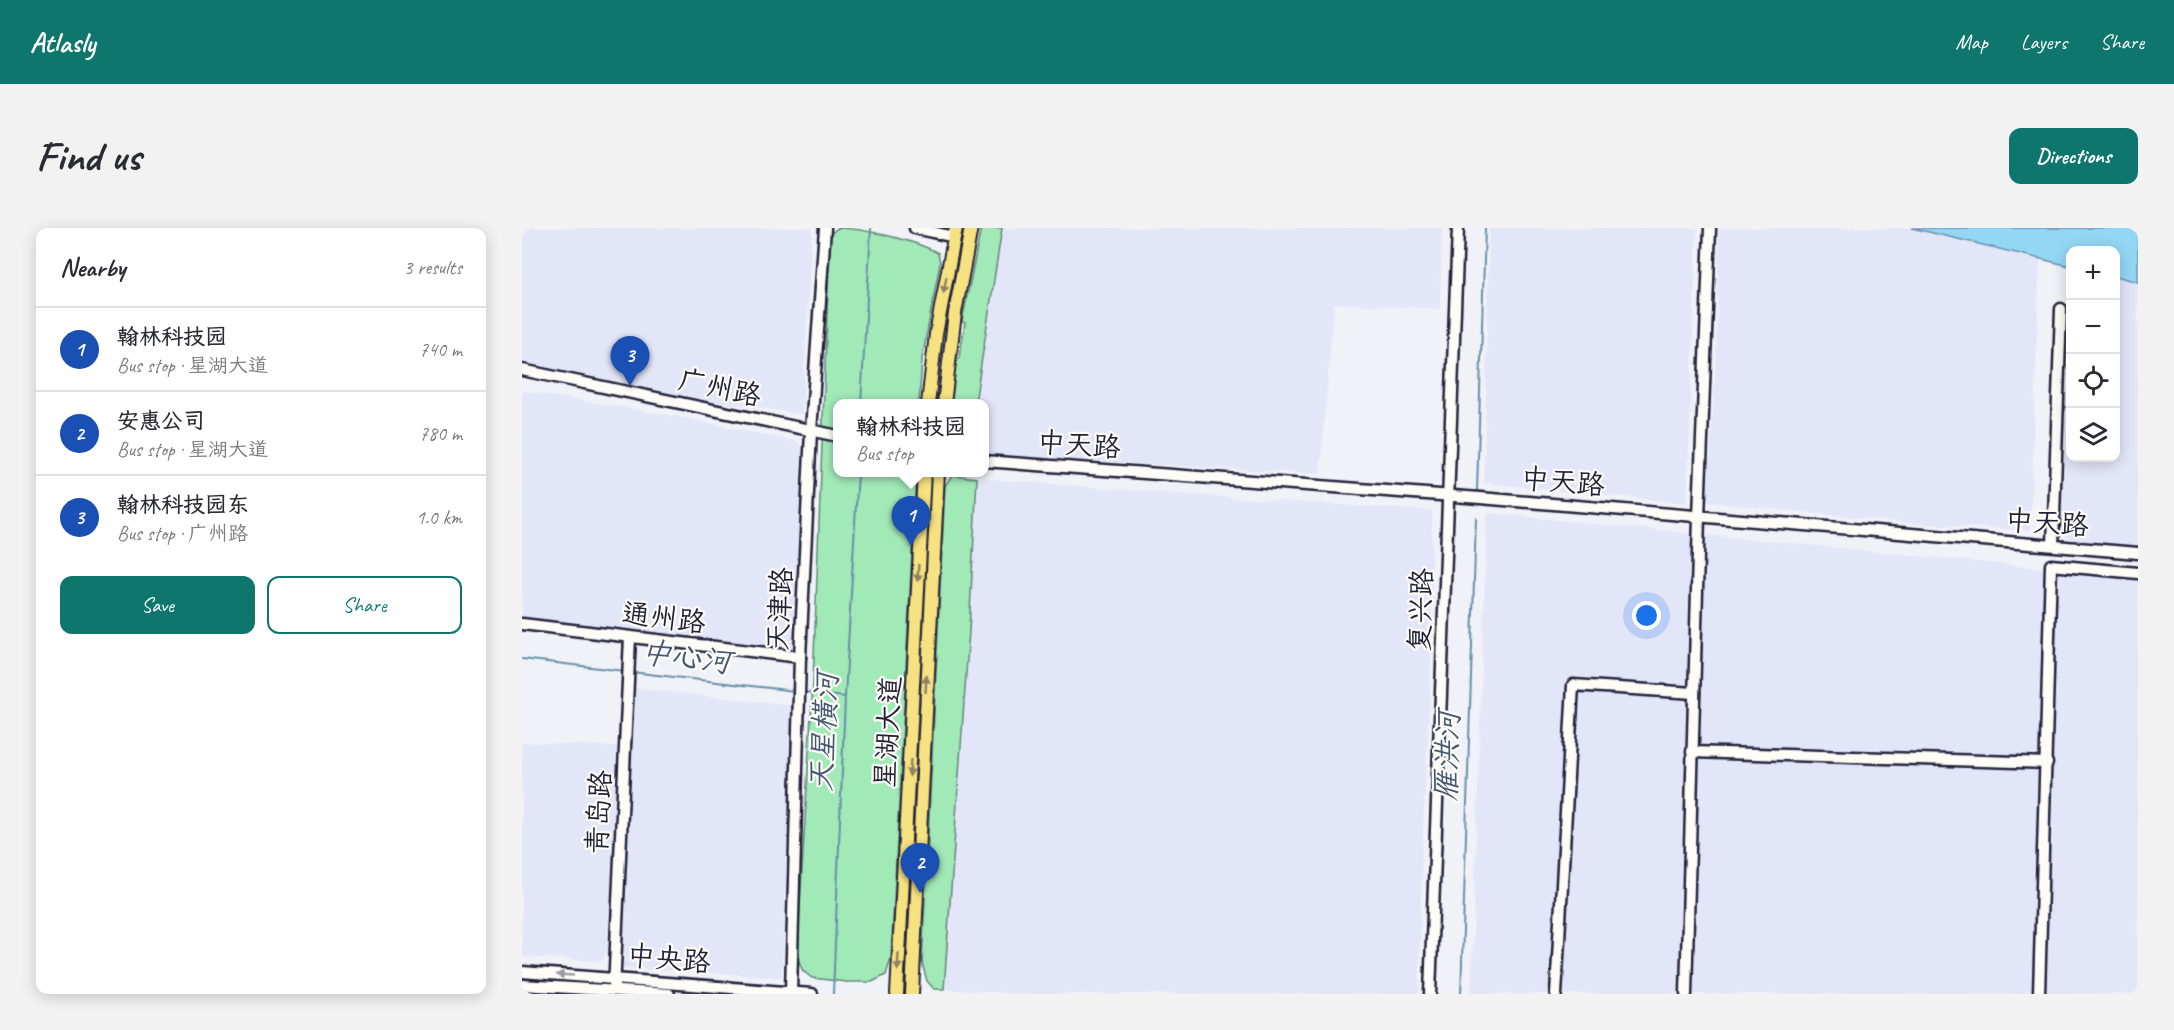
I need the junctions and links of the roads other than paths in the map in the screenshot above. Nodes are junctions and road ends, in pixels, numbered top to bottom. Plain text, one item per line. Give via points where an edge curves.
1 (825, 228) edge
2 (915, 228) edge
3 (971, 228) edge
4 (1458, 228) edge
5 (1710, 228) edge
6 (955, 232) edge
7 (2061, 309) dead end
8 (522, 370) edge
9 (929, 399) edge
10 (945, 399) edge
11 (811, 431) junction
12 (833, 435) edge
13 (989, 461) edge
14 (924, 477) edge
15 (938, 477) edge
16 (1449, 496) junction
17 (1698, 517) junction
18 (2053, 545) junction
19 (2138, 553) edge
20 (2138, 573) edge
21 (522, 624) edge
22 (630, 637) junction
23 (800, 657) junction
24 (1694, 693) junction
25 (1692, 752) junction
26 (2047, 763) junction
27 (522, 972) edge
28 (615, 978) junction
29 (522, 985) edge
30 (614, 990) junction
31 (791, 992) junction
32 (669, 994) edge
33 (812, 994) edge
34 (897, 994) edge
35 (912, 994) edge
36 (1430, 994) edge
37 (1556, 994) edge
38 (1686, 994) edge
39 (2039, 994) edge

1 - 11 street, 天津路
2 - 6 street
3 - 10 main road
4 - 16 street, 复兴路
5 - 17 street
6 -> 9 main road
7 - 18 street
8 - 11 street, 广州路
11 - 12 street, 广州路
11 - 23 street, 天津路
13 - 16 street, 中天路
14 -> 34 main road, 星湖大道
35 -> 15 main road, 星湖大道
16 - 17 street, 中天路
16 - 36 street, 复兴路
17 - 18 street, 中天路
17 - 24 street
18 - 19 street, 中天路
20 - 26 street via 2052,566
21 - 22 street, 通州路
22 - 23 street, 通州路
22 - 28 street, 青岛路
23 - 31 street, 天津路
24 - 25 street
24 - 37 street via 1573,684
25 - 26 street
25 - 38 street
26 - 39 street
28 -> 27 street, 中央路
28 - 30 street, 青岛路
28 - 31 street, 中央路
29 - 30 street, 中央路
30 - 32 street, 中央路
31 - 33 street, 中央路

